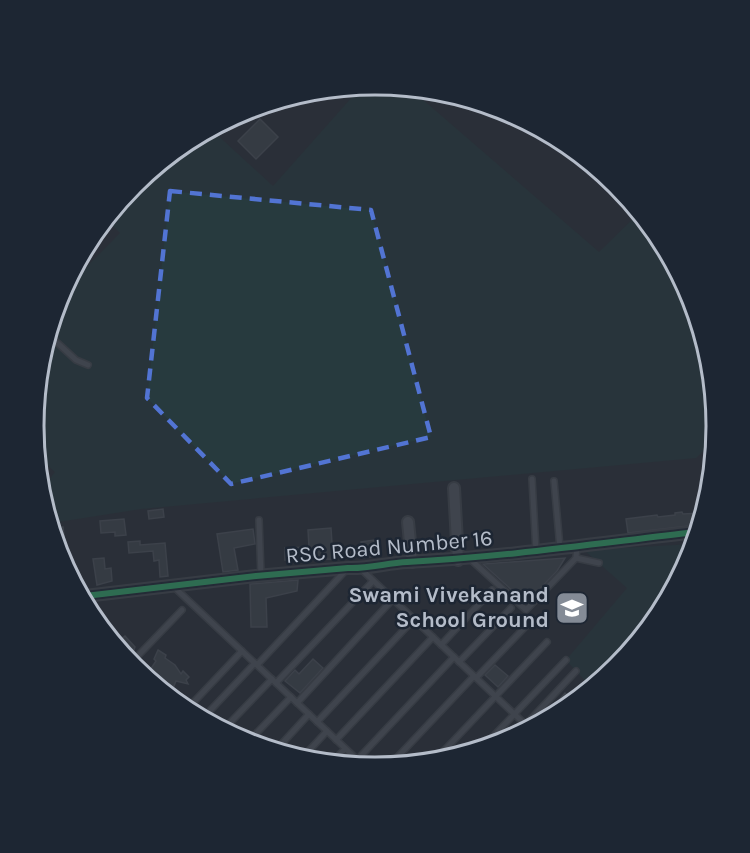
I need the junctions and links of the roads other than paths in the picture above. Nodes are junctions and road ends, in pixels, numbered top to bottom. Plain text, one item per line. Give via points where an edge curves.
1 (55, 341) edge
2 (88, 365) dead end
3 (532, 479) dead end
4 (554, 481) dead end
5 (454, 488) dead end
6 (259, 520) dead end
7 (408, 522) dead end
8 (689, 533) edge
9 (577, 546) junction
10 (560, 548) junction
11 (536, 551) junction
12 (576, 558) junction
13 (470, 559) junction
14 (458, 560) junction
15 (412, 562) junction
16 (599, 563) dead end
17 (348, 568) junction
18 (361, 569) junction
19 (261, 576) junction
20 (373, 581) junction
21 (174, 586) junction
22 (492, 590) dead end
23 (90, 595) edge
24 (393, 599) junction
25 (511, 608) dead end
26 (182, 610) dead end
27 (414, 619) junction
28 (528, 624) dead end
29 (433, 638) junction
30 (547, 642) dead end
31 (441, 645) junction
32 (242, 651) junction
33 (137, 657) edge
34 (454, 657) junction
35 (566, 660) dead end
36 (459, 662) junction
37 (256, 664) junction
38 (576, 671) dead end
39 (475, 677) junction
40 (274, 681) junction
41 (495, 696) junction
42 (291, 697) junction
43 (193, 703) edge
44 (297, 703) junction
45 (208, 713) edge
46 (309, 714) junction
47 (514, 714) junction
48 (535, 717) edge
49 (317, 722) junction
50 (524, 723) edge
51 (229, 724) edge
52 (327, 731) junction
53 (254, 735) edge
54 (493, 736) edge
55 (336, 740) junction
56 (281, 744) edge
57 (345, 749) junction
58 (307, 751) edge
59 (445, 751) edge
60 (338, 756) edge
61 (354, 757) edge
62 (360, 757) edge
63 (398, 757) edge

1 - 2 lane via 76,360
3 - 11 lane
4 - 10 lane
5 - 14 street
6 - 19 lane
7 - 15 street
8 - 9 street, RSC Road Number 16
9 - 10 street, RSC Road Number 16
9 - 12 lane
10 - 11 street, RSC Road Number 16
11 - 13 street, RSC Road Number 16
12 - 13 lane via 526,610
12 - 16 lane
13 - 14 street, RSC Road Number 16
14 - 15 street, RSC Road Number 16
15 - 18 street, RSC Road Number 16
17 - 18 street, RSC Road Number 16
17 - 19 street, RSC Road Number 16
17 - 37 lane
18 - 20 lane
19 - 21 street, RSC Road Number 16
20 - 24 lane
20 - 40 lane
21 - 23 street, RSC Road Number 16
21 - 32 lane
22 - 31 lane
24 - 27 lane
24 - 44 lane
25 - 36 lane
26 - 33 lane
27 - 29 lane
27 - 49 lane
28 - 39 lane
29 - 31 lane
29 - 55 lane
30 - 41 lane
31 - 34 lane
32 - 37 lane
32 - 43 lane
34 - 36 lane
34 - 62 lane
35 - 47 lane
36 - 39 lane
37 - 40 lane
37 - 45 lane
38 - 48 lane
39 - 41 lane
39 - 63 lane
40 - 42 lane
40 - 51 lane
41 - 47 lane
41 - 59 lane
42 - 44 lane
42 - 53 lane
44 - 46 lane
46 - 49 lane
46 - 56 lane
47 - 50 lane
47 - 54 lane
49 - 52 lane
52 - 55 lane
52 - 58 lane
55 - 57 lane
57 - 60 lane
57 - 61 lane

